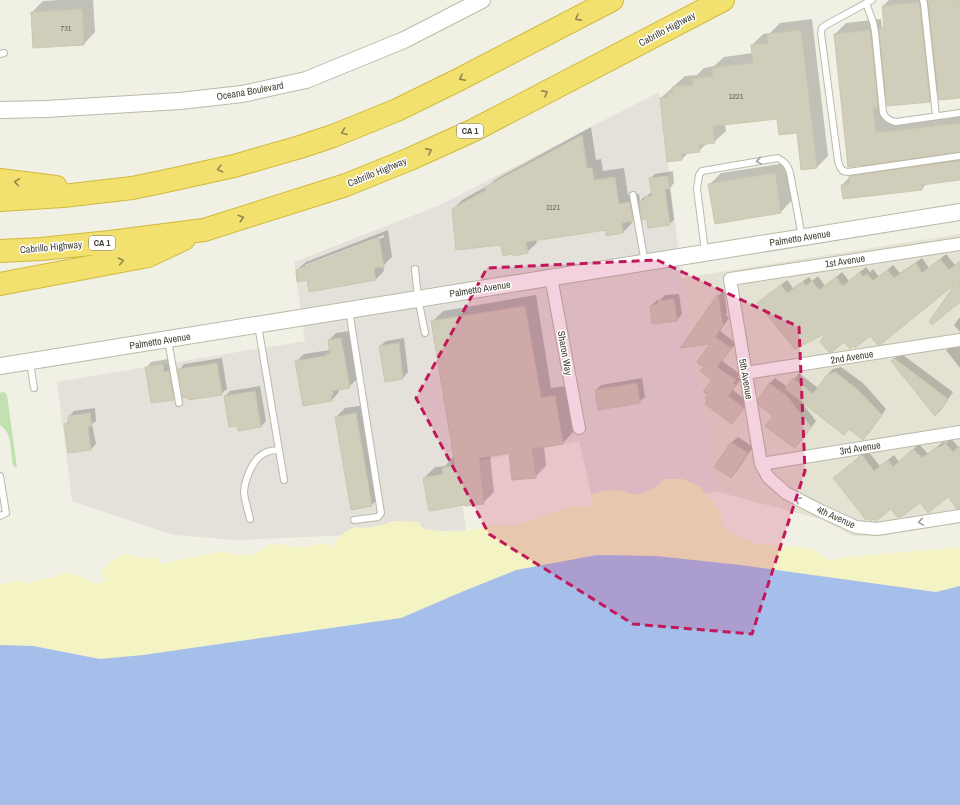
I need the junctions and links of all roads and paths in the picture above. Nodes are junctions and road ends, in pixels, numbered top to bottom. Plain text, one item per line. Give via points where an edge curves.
1 (482, 0) edge
2 (612, 0) edge
3 (723, 0) edge
4 (923, 0) edge
5 (869, 2) edge
6 (0, 110) edge
7 (960, 114) edge
8 (936, 116) junction
9 (960, 156) edge
10 (0, 180) edge
11 (97, 192) junction
12 (633, 195) dead end
13 (0, 200) edge
14 (960, 212) edge
15 (204, 230) junction
16 (802, 237) junction
17 (960, 244) edge
18 (0, 251) edge
19 (705, 253) junction
20 (645, 262) junction
21 (97, 266) junction
22 (415, 270) dead end
23 (551, 277) junction
24 (0, 279) edge
25 (730, 279) joint
26 (0, 284) edge
27 (418, 298) junction
28 (349, 310) junction
29 (258, 325) junction
30 (425, 333) dead end
31 (168, 340) junction
32 (960, 340) edge
33 (30, 362) junction
34 (0, 366) edge
35 (745, 373) junction
36 (34, 388) dead end
37 (179, 403) dead end
38 (579, 428) dead end
39 (960, 432) edge
40 (279, 450) junction
41 (761, 464) junction
42 (0, 476) edge
43 (768, 477) joint
44 (284, 480) dead end
45 (0, 516) edge
46 (960, 516) edge
47 (250, 518) dead end
48 (354, 520) dead end

1 - 6 street, Oceana Boulevard via 404,40 299,82 242,94 180,101
2 -> 11 highway via 428,95 333,136 214,171 166,182
15 -> 3 highway, Cabrillo Highway / CA 1 via 346,185 410,159 474,130
4 - 8 lane
5 - 8 lane via 875,32 883,114 890,121 896,122
5 - 9 lane via 826,25 821,33 840,167 843,172 848,172
7 - 8 lane
11 -> 10 highway
11 - 13 highway
12 - 20 lane
14 - 16 street, Palmetto Avenue
15 - 18 highway, Cabrillo Highway / CA 1 via 110,242
21 -> 15 highway via 148,256
16 - 19 street, Palmetto Avenue
16 -> 19 lane via 788,166 778,158 702,171 697,180 697,189
17 - 25 street, 1st Avenue
19 - 20 street, Palmetto Avenue
20 - 23 street, Palmetto Avenue
21 - 24 highway
21 - 26 highway
22 - 27 lane
23 - 27 street, Palmetto Avenue
23 - 38 street, Sharon Way
25 - 35 street, 5th Avenue
27 - 28 street, Palmetto Avenue
27 - 30 lane
28 - 29 street, Palmetto Avenue
28 - 48 lane via 381,513 378,517
29 - 31 street, Palmetto Avenue
29 - 40 lane
31 - 33 street, Palmetto Avenue
31 - 37 lane
32 - 35 street, 2nd Avenue
33 - 34 street, Palmetto Avenue
33 - 36 lane
35 - 41 street, 5th Avenue
39 - 41 street, 3rd Avenue
40 - 44 lane
40 - 47 lane via 271,450 258,457 251,468 244,491
41 - 43 street, 5th Avenue
42 - 45 lane via 6,513
46 -> 43 street, 4th Avenue via 877,529 856,527 786,493

